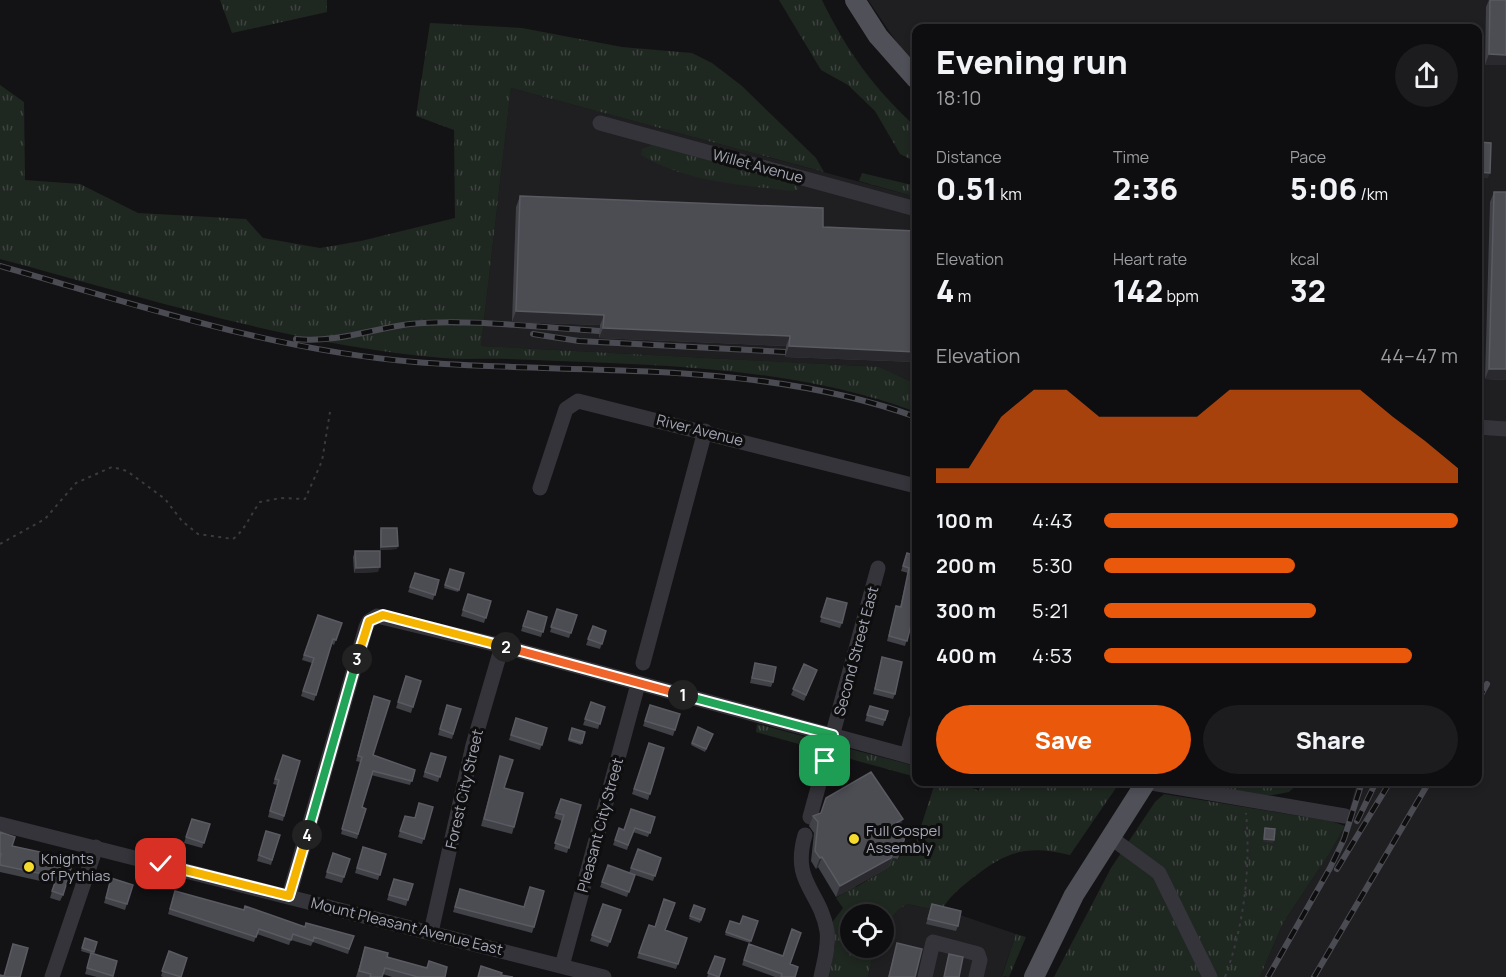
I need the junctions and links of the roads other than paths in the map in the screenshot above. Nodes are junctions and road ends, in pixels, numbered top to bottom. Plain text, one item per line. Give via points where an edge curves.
1 (855, 0) edge
2 (912, 74) edge
3 (600, 123) dead end
4 (912, 207) edge
5 (1482, 427) edge
6 (1506, 429) edge
7 (705, 431) junction
8 (912, 485) edge
9 (540, 488) dead end
10 (878, 568) dead end
11 (502, 646) junction
12 (643, 663) dead end
13 (638, 684) junction
14 (833, 735) junction
15 (912, 757) edge
16 (1143, 786) edge
17 (1171, 786) edge
18 (1345, 816) dead end
19 (810, 817) dead end
20 (0, 824) edge
21 (805, 835) dead end
22 (1110, 837) junction
23 (96, 848) junction
24 (289, 896) junction
25 (430, 933) junction
26 (561, 966) junction
27 (52, 977) edge
28 (604, 977) edge
29 (821, 977) edge
30 (925, 977) edge
31 (976, 977) edge
32 (1034, 977) edge
33 (1210, 977) edge

1 - 2 main road via 878,36
3 - 4 street, Willet Avenue
5 - 6 street
7 - 8 street, River Avenue
7 - 9 street, River Avenue via 574,402 566,409
7 - 12 street
10 - 14 street, Second Street East
11 - 13 street
11 - 24 street via 383,615 373,617 366,627
11 - 25 street, Forest City Street via 473,744
13 - 14 street
13 - 26 street, Pleasant City Street
14 - 15 street
14 - 19 street, Second Street East
16 - 22 main road
17 - 18 street
20 - 23 street, Mount Pleasant Avenue East
21 - 29 street via 799,862 827,934
22 - 32 main road via 1074,895
22 - 33 street via 1160,873
23 - 24 street, Mount Pleasant Avenue East
23 - 27 street
24 - 25 street, Mount Pleasant Avenue East
25 - 26 street, Mount Pleasant Avenue East
26 - 28 street, Mount Pleasant Avenue East
30 - 31 street via 933,942 978,954

